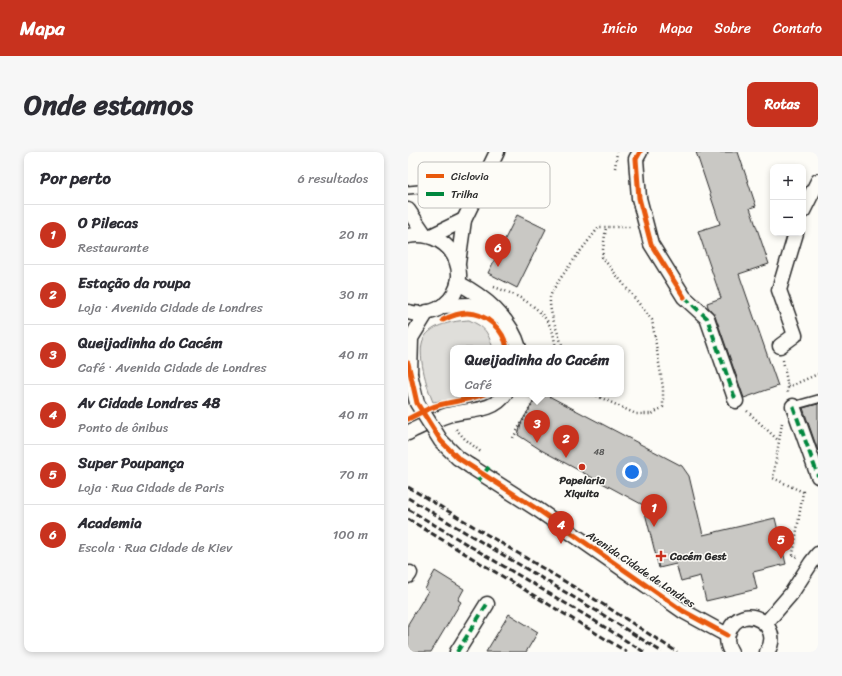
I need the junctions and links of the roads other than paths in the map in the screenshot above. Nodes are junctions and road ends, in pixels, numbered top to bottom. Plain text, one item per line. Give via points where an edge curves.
1 (497, 152) edge
2 (640, 152) edge
3 (492, 162) edge
4 (818, 181) edge
5 (418, 189) edge
6 (408, 190) edge
7 (806, 205) edge
8 (470, 208) edge
9 (408, 210) edge
10 (464, 220) junction
11 (428, 235) junction
12 (408, 236) edge
13 (795, 236) edge
14 (458, 263) junction
15 (458, 283) junction
16 (442, 306) junction
17 (408, 312) edge
18 (428, 312) junction
19 (499, 316) junction
20 (518, 345) edge
21 (780, 346) road end
22 (409, 369) edge
23 (503, 397) edge
24 (818, 399) edge
25 (790, 400) joint
26 (736, 401) road end
27 (408, 433) edge
28 (818, 476) edge
29 (818, 554) edge
30 (488, 604) dead end
31 (766, 623) junction
32 (727, 635) junction
33 (457, 652) edge
34 (731, 652) edge
35 (767, 652) edge

1 - 3 street
2 - 26 street via 636,159 639,198 650,244 684,297 707,318
4 - 7 street
5 - 6 lane
8 - 10 street
9 - 11 street
10 - 11 street
10 - 14 street
11 - 12 street
11 - 14 street via 448,246
13 - 21 street via 778,290 795,335
14 - 15 street
15 - 16 street via 452,296
15 - 19 street via 493,307
16 - 18 street
16 - 19 street via 469,305
17 - 18 street
18 - 22 street, Avenida Cidade de Londres via 411,338
19 - 20 street via 509,325
22 - 32 street, Avenida Cidade de Londres, bridge via 418,403 441,441 458,458 537,509 683,611
23 - 27 street via 485,409 450,414
24 - 25 lane
25 - 28 street
29 - 31 street via 791,594
30 - 33 street
31 - 32 street via 756,618 741,618 731,626
31 - 35 street via 771,632 771,644
32 - 34 street

